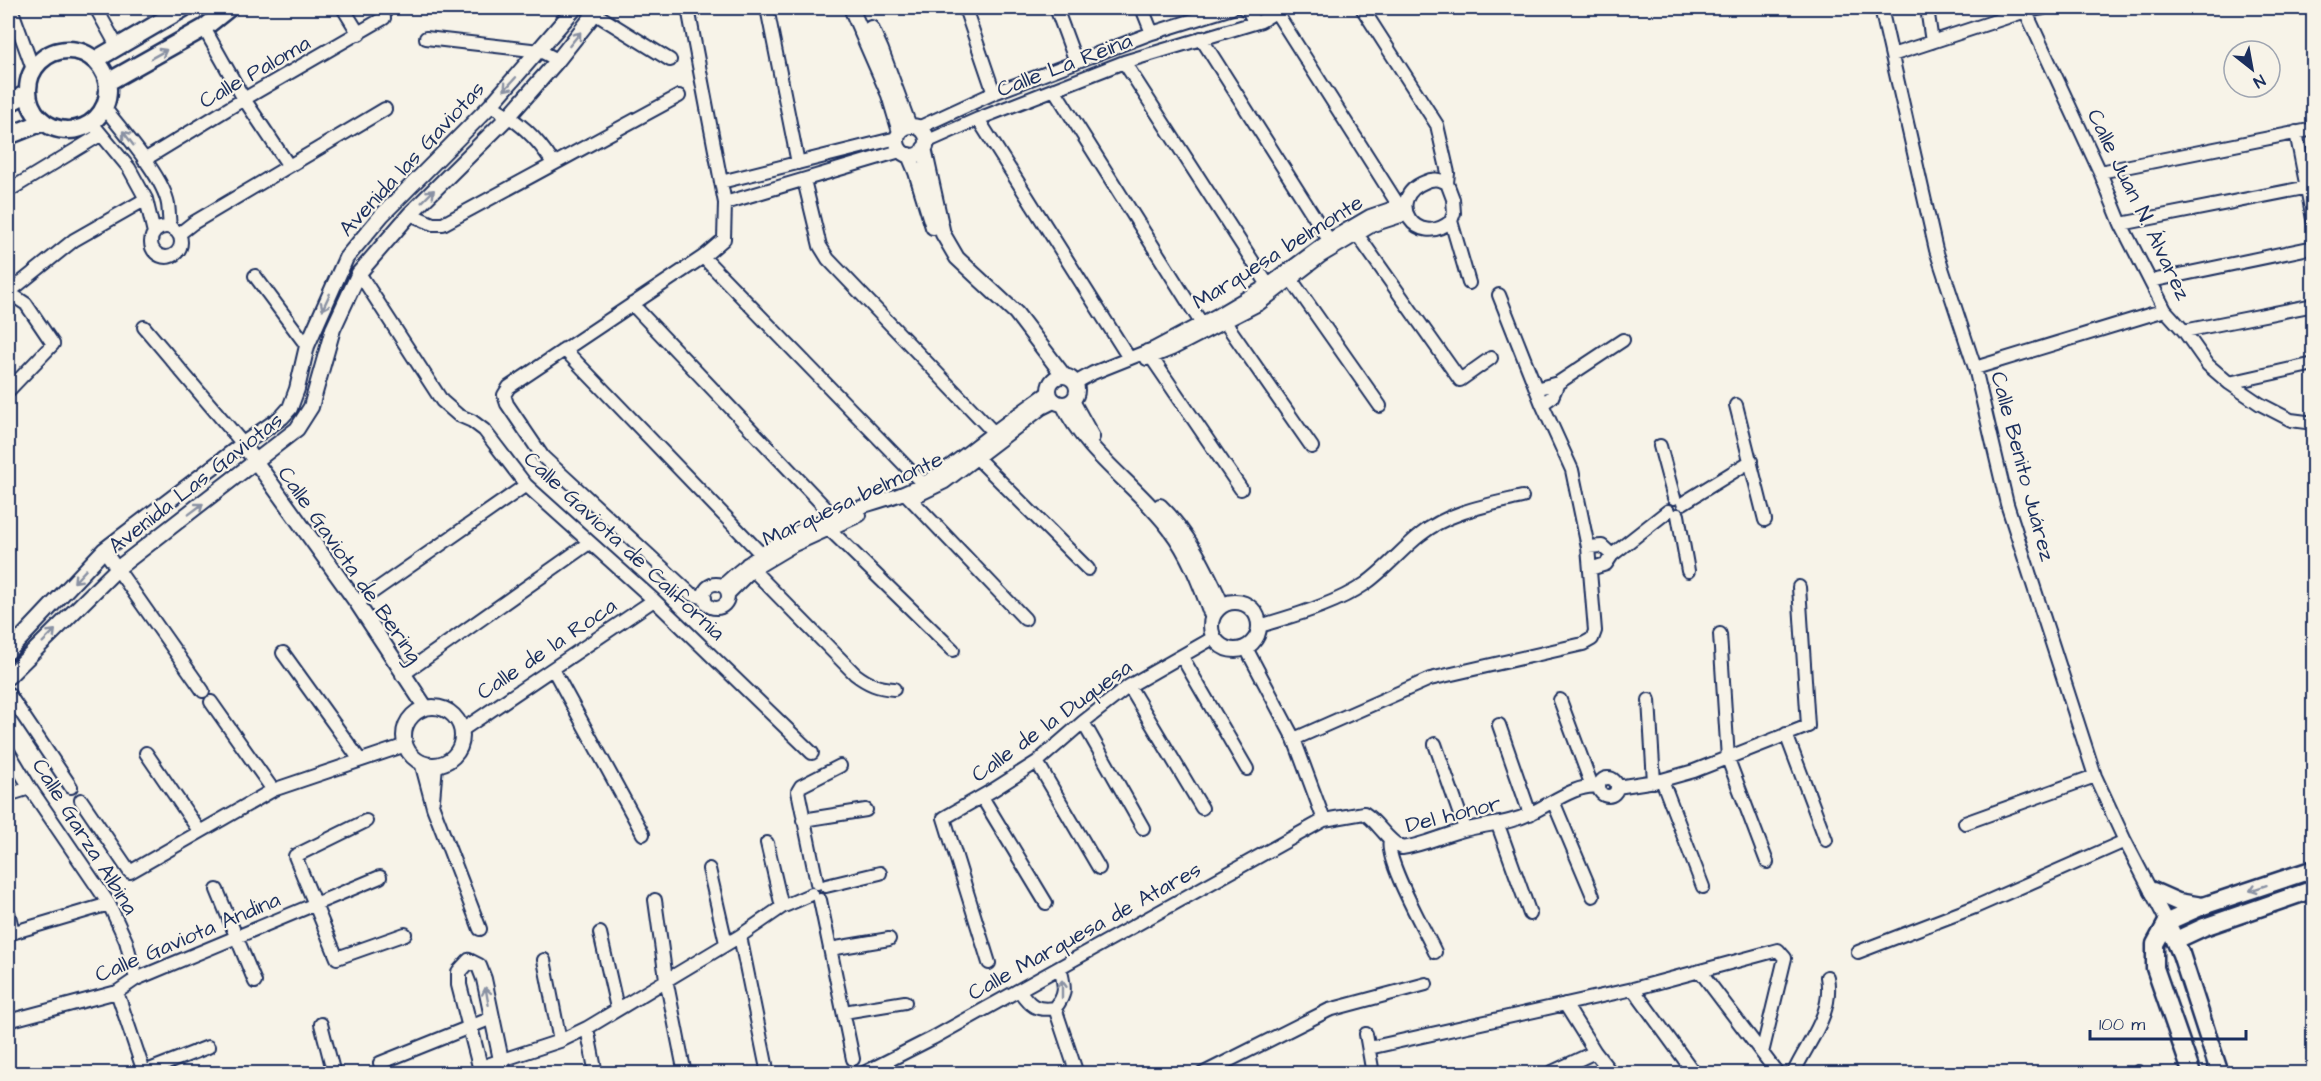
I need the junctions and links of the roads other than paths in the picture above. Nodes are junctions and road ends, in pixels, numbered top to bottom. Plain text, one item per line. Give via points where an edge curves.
1 (11, 8) edge
2 (96, 8) edge
3 (184, 8) edge
4 (229, 8) edge
5 (343, 8) edge
6 (575, 8) edge
7 (688, 8) edge
8 (767, 8) edge
9 (851, 8) edge
10 (861, 8) edge
11 (966, 8) edge
12 (1056, 8) edge
13 (1142, 8) edge
14 (1232, 8) edge
15 (1243, 8) edge
16 (1362, 8) edge
17 (1881, 8) edge
18 (1927, 8) edge
19 (2043, 8) edge
20 (2025, 9) edge
21 (593, 10) edge
22 (1279, 10) edge
23 (384, 18) dead end
24 (1254, 23) junction
25 (204, 28) junction
26 (1152, 33) junction
27 (359, 34) junction
28 (426, 38) dead end
29 (1201, 38) junction
30 (1932, 42) junction
31 (117, 46) junction
32 (540, 51) junction
33 (1892, 56) junction
34 (95, 60) junction
35 (558, 60) junction
36 (670, 60) dead end
37 (1076, 62) junction
38 (1124, 62) junction
39 (33, 69) junction
40 (108, 82) junction
41 (1054, 89) junction
42 (27, 93) junction
43 (994, 93) junction
44 (679, 96) dead end
45 (244, 99) junction
46 (8, 104) edge
47 (491, 105) junction
48 (104, 107) junction
49 (385, 109) dead end
50 (509, 116) junction
51 (978, 120) junction
52 (44, 122) junction
53 (96, 129) junction
54 (2313, 129) edge
55 (2296, 132) junction
56 (8, 136) edge
57 (906, 138) junction
58 (925, 146) junction
59 (144, 160) junction
60 (553, 163) junction
61 (798, 163) junction
62 (290, 166) junction
63 (2100, 172) junction
64 (804, 180) junction
65 (721, 182) junction
66 (1447, 183) junction
67 (2309, 187) edge
68 (8, 191) edge
69 (146, 199) junction
70 (725, 202) junction
71 (1403, 208) junction
72 (410, 214) junction
73 (1451, 221) junction
74 (2121, 224) junction
75 (2313, 224) edge
76 (174, 230) junction
77 (1354, 230) junction
78 (154, 233) junction
79 (1329, 240) junction
80 (2313, 247) edge
81 (373, 254) joint
82 (703, 256) junction
83 (361, 270) junction
84 (1289, 275) junction
85 (255, 276) dead end
86 (2151, 281) junction
87 (1469, 283) dead end
88 (1268, 285) junction
89 (8, 292) edge
90 (1499, 295) dead end
91 (632, 304) junction
92 (2313, 305) edge
93 (2165, 310) junction
94 (1222, 318) junction
95 (144, 327) dead end
96 (1204, 327) junction
97 (2184, 331) junction
98 (1623, 340) dead end
99 (307, 346) junction
100 (564, 349) junction
101 (1149, 355) junction
102 (1129, 358) junction
103 (1491, 358) dead end
104 (2313, 364) edge
105 (1974, 368) junction
106 (1558, 383) junction
107 (2229, 383) junction
108 (297, 389) joint
109 (1536, 389) junction
110 (8, 391) edge
111 (1064, 391) junction
112 (1542, 404) junction
113 (1736, 405) dead end
114 (1380, 406) dead end
115 (2313, 423) edge
116 (997, 436) junction
117 (243, 444) junction
118 (1660, 446) dead end
119 (1312, 447) dead end
120 (974, 454) junction
121 (1751, 461) junction
122 (256, 463) junction
123 (526, 485) junction
124 (926, 487) junction
125 (1241, 489) dead end
126 (907, 496) junction
127 (1522, 497) dead end
128 (1676, 507) junction
129 (1765, 520) dead end
130 (831, 522) junction
131 (589, 543) junction
132 (1588, 547) junction
133 (104, 550) junction
134 (1611, 555) junction
135 (764, 557) junction
136 (749, 567) junction
137 (118, 568) junction
138 (1088, 569) dead end
139 (1590, 569) junction
140 (1688, 571) dead end
141 (1799, 587) dead end
142 (725, 590) junction
143 (705, 598) junction
144 (654, 600) junction
145 (357, 603) junction
146 (1222, 605) junction
147 (1212, 616) junction
148 (1025, 619) dead end
149 (1260, 626) junction
150 (1720, 634) dead end
151 (1213, 638) junction
152 (1246, 648) junction
153 (953, 650) dead end
154 (8, 652) edge
155 (283, 653) dead end
156 (1182, 657) junction
157 (554, 669) junction
158 (402, 675) junction
159 (8, 677) edge
160 (1129, 686) junction
161 (894, 689) dead end
162 (203, 691) dead end
163 (8, 693) edge
164 (1560, 700) dead end
165 (1649, 700) dead end
166 (211, 702) dead end
167 (426, 708) junction
168 (1083, 722) junction
169 (1499, 725) dead end
170 (462, 730) junction
171 (1786, 734) junction
172 (1294, 739) junction
173 (1435, 744) dead end
174 (406, 745) junction
175 (8, 751) edge
176 (146, 753) dead end
177 (812, 753) dead end
178 (1728, 759) junction
179 (360, 760) junction
180 (421, 762) junction
181 (1037, 762) junction
182 (436, 765) junction
183 (840, 766) dead end
184 (1247, 769) dead end
185 (2095, 776) junction
186 (1658, 781) junction
187 (71, 786) dead end
188 (1596, 787) junction
189 (30, 788) junction
190 (273, 790) junction
191 (8, 795) edge
192 (982, 796) junction
193 (81, 800) dead end
194 (1552, 801) junction
195 (433, 807) junction
196 (1202, 808) dead end
197 (866, 810) dead end
198 (1530, 814) junction
199 (803, 820) junction
200 (1324, 820) junction
201 (366, 821) dead end
202 (1965, 823) dead end
203 (1498, 825) junction
204 (1143, 828) dead end
205 (1466, 830) junction
206 (200, 832) junction
207 (643, 834) dead end
208 (1390, 840) junction
209 (1826, 840) dead end
210 (2125, 841) junction
211 (767, 843) dead end
212 (1767, 862) dead end
213 (1099, 868) dead end
214 (709, 869) dead end
215 (2313, 869) edge
216 (880, 873) dead end
217 (380, 877) dead end
218 (1703, 887) dead end
219 (2313, 889) edge
220 (216, 890) dead end
221 (819, 891) junction
222 (2152, 891) junction
223 (1593, 896) dead end
224 (655, 900) dead end
225 (1046, 903) dead end
226 (109, 904) junction
227 (315, 905) junction
228 (2203, 906) junction
229 (782, 908) junction
230 (8, 912) edge
231 (1530, 914) dead end
232 (2167, 922) junction
233 (480, 929) dead end
234 (10, 933) edge
235 (600, 933) dead end
236 (405, 934) dead end
237 (740, 936) junction
238 (237, 938) junction
239 (889, 939) dead end
240 (726, 943) junction
241 (2179, 947) junction
242 (830, 949) junction
243 (1436, 952) dead end
244 (1857, 952) dead end
245 (544, 960) dead end
246 (989, 963) dead end
247 (1060, 967) junction
248 (2155, 968) junction
249 (1700, 971) junction
250 (1827, 977) dead end
251 (136, 979) junction
252 (666, 979) junction
253 (255, 982) dead end
254 (1426, 984) dead end
255 (1633, 989) junction
256 (1019, 990) junction
257 (117, 992) junction
258 (905, 1002) dead end
259 (1565, 1004) junction
260 (618, 1008) junction
261 (1055, 1008) junction
262 (844, 1012) junction
263 (492, 1018) junction
264 (8, 1021) edge
265 (321, 1024) dead end
266 (470, 1026) junction
267 (587, 1028) junction
268 (1366, 1034) dead end
269 (560, 1041) junction
270 (208, 1047) dead end
271 (1369, 1048) junction
272 (1595, 1052) junction
273 (1762, 1053) junction
274 (853, 1059) dead end
275 (380, 1063) dead end
276 (503, 1067) edge
277 (481, 1070) edge
278 (142, 1073) edge
279 (334, 1074) edge
280 (596, 1074) edge
281 (685, 1074) edge
282 (768, 1074) edge
283 (862, 1074) edge
284 (1077, 1074) edge
285 (1202, 1074) edge
286 (1373, 1074) edge
287 (1548, 1074) edge
288 (1612, 1074) edge
289 (1695, 1074) edge
290 (1778, 1074) edge
291 (1793, 1074) edge
292 (2192, 1074) edge
293 (2220, 1074) edge

1 - 39 street
2 - 31 street
3 - 31 main road
4 - 25 main road
5 - 27 street
6 - 32 street, Avenida las Gaviotas
7 - 65 street
8 - 61 street
9 - 57 street
10 - 57 street via 881,50
11 - 43 street
12 - 37 street
13 - 26 street
14 - 26 street, Calle La Reina
15 - 24 street via 1249,11
16 - 66 street via 1437,125
17 - 33 street, Calle Benito Juárez
18 - 30 street
19 - 20 street
20 - 30 street
20 - 63 street, Calle Juan N. Álvarez
35 -> 21 street, Avenida las Gaviotas
21 - 36 street
22 - 24 street, Calle La Reina
22 - 71 street
23 - 27 street, Calle Paloma
24 - 29 street, Calle La Reina
40 -> 25 main road
25 - 45 street
26 - 37 street, Calle La Reina
27 - 45 street, Calle Paloma
28 - 32 street
29 - 38 street, Calle La Reina
29 - 79 street
30 - 33 street
31 - 34 main road
32 - 35 street
32 -> 47 street, Avenida las Gaviotas
33 - 105 street, Calle Benito Juárez via 1936,249
34 - 39 main road via 83,52 62,50 43,58
34 - 40 main road
35 - 50 street, Avenida las Gaviotas
37 - 43 street, Calle La Reina
38 - 41 street, Calle La Reina
38 - 88 street
39 - 42 main road
40 - 48 main road
41 - 51 street, Calle La Reina
41 - 96 street
42 - 46 main road
42 - 52 main road
43 - 57 street, Calle La Reina
44 - 60 street
45 - 59 street, Calle Paloma
45 - 62 street
47 - 50 street
47 -> 99 street, Avenida las Gaviotas via 382,214 352,250
48 - 53 main road
59 -> 48 street
49 - 62 street
50 - 60 street via 539,140
72 -> 50 street, Avenida las Gaviotas
51 - 58 street, Calle La Reina
51 - 102 street
52 - 53 main road via 67,130
52 - 56 main road
53 - 68 street
53 - 69 street via 129,168
54 - 55 street
55 - 63 street
55 - 67 street
57 - 58 street via 915,155
57 - 58 street via 923,131
57 - 61 street, Calle La Reina
57 - 64 street, Calle La Reina
57 - 111 street via 936,236 950,263 1034,347
58 - 111 street via 943,234 950,247 1016,313
59 - 76 street via 164,192
60 - 72 street via 443,224
61 - 65 street, Calle La Reina
62 - 76 street via 193,223
63 - 74 street, Calle Juan N. Álvarez
64 - 70 street, Calle La Reina
64 - 116 street via 820,246 828,259
65 - 70 street
66 - 71 street via 1431,179 1420,184 1409,193
66 - 73 street via 1453,199
67 - 74 street
67 - 75 street
69 - 78 street
69 - 89 street via 74,240
70 - 82 street via 724,239
71 - 73 street via 1411,222 1425,231 1436,230
71 - 77 street, Marquesa belmonte via 1370,216
72 - 81 street, Avenida las Gaviotas
73 - 87 street
74 - 86 street, Calle Juan N. Álvarez
76 - 78 street via 164,227
76 - 78 street via 181,245 168,257 153,250
77 - 79 street, Marquesa belmonte
77 - 84 street, Marquesa belmonte
77 - 103 street via 1460,380
79 - 84 street, Marquesa belmonte
80 - 86 street
81 - 83 street, Avenida Las Gaviotas
82 - 91 street
82 - 124 street
83 - 122 street, Avenida Las Gaviotas via 333,329 311,407 297,429
83 - 123 street, Calle Gaviota de California via 442,401 484,430
84 - 88 street, Marquesa belmonte
84 - 94 street, Marquesa belmonte via 1259,304
84 - 114 street
85 - 99 street
86 - 93 street, Calle Juan N. Álvarez
88 - 94 street, Marquesa belmonte
89 - 110 street via 26,304 53,344
90 - 109 street
91 - 100 street
91 - 130 street
92 - 97 street
93 - 97 street, Calle Juan N. Álvarez
93 - 105 street
94 - 96 street, Marquesa belmonte
94 - 119 street
95 - 117 street
96 - 101 street, Marquesa belmonte
97 - 107 street, Calle Juan N. Álvarez via 2208,365
98 - 106 street
99 - 108 street, Avenida las Gaviotas
100 - 135 street
100 - 143 street, Calle Gaviota de California via 509,387 504,395 507,404 543,457 691,594
101 - 102 street, Marquesa belmonte
101 - 111 street, Marquesa belmonte
101 - 125 street
102 - 111 street, Marquesa belmonte
104 - 107 street
105 - 185 street, Calle Benito Juárez via 2007,504
106 - 109 street
106 - 112 street via 1552,397
107 - 115 street, Calle Juan N. Álvarez via 2291,420
108 - 117 street, Avenida Las Gaviotas via 282,417
109 - 112 street
111 - 116 street, Marquesa belmonte
111 - 146 street via 1092,437 1176,521
111 - 147 street via 1069,418 1086,442 1170,529 1193,567
112 - 132 street via 1572,470
113 - 121 street
116 - 120 street, Marquesa belmonte
117 - 122 street, Calle Gaviota de Bering
117 - 133 street, Avenida Las Gaviotas
118 - 128 street
120 - 124 street, Marquesa belmonte
120 - 138 street
121 - 128 street
121 - 129 street
137 -> 122 street, Avenida Las Gaviotas
122 - 145 street, Calle Gaviota de Bering
123 - 131 street, Calle Gaviota de California
123 - 145 street
124 - 126 street, Marquesa belmonte
126 - 130 street, Marquesa belmonte
126 - 148 street
127 - 149 street via 1468,510 1443,522 1421,534 1365,584 1311,611
128 - 134 street
128 - 140 street
130 - 135 street, Marquesa belmonte via 790,537
130 - 153 street
131 - 144 street, Calle Gaviota de California
131 - 158 street
132 - 134 street via 1602,546
132 - 139 street
133 - 137 street
133 -> 154 street, Avenida Las Gaviotas
134 - 139 street via 1606,564
135 - 136 street, Marquesa belmonte
136 - 142 street, Marquesa belmonte
136 - 161 street via 855,674 868,684
159 -> 137 street, Avenida Las Gaviotas
137 - 162 street
139 - 172 street via 1595,631 1592,639 1430,679
141 - 171 street via 1808,726
142 - 143 street via 711,586
142 - 143 street via 727,601 720,608 709,605
144 - 157 street, Calle de la Roca
144 - 177 street, Calle Gaviota de California
145 - 158 street, Calle Gaviota de Bering
146 - 147 street
146 - 149 street via 1236,601 1248,605
147 - 151 street
149 - 152 street via 1258,635
150 - 178 street
151 - 152 street via 1228,650
151 - 156 street, Calle de la Duquesa
152 - 172 street
155 - 179 street
156 - 160 street, Calle de la Duquesa
156 - 184 street
157 - 170 street, Calle de la Roca
157 - 207 street
158 - 167 street, Calle Gaviota de Bering
160 - 168 street, Calle de la Duquesa
160 - 196 street
163 - 187 street
164 - 188 street
165 - 186 street
166 - 190 street
167 - 170 street via 445,709 453,714
167 - 174 street via 408,722
168 - 181 street, Calle de la Duquesa
168 - 204 street
169 - 198 street
170 - 182 street via 462,740 453,757
171 - 178 street
171 - 209 street
172 - 200 street
173 - 205 street
174 - 179 street
174 - 180 street
175 - 189 street, Calle Garza Albina
176 - 206 street
178 - 186 street
178 - 212 street
179 - 190 street
180 - 182 street
180 - 195 street
181 - 192 street, Calle de la Duquesa
181 - 213 street
182 - 195 street
183 - 199 street via 798,789
185 - 202 street
185 - 210 street, Calle Benito Juárez
186 - 188 street via 1617,787 1611,796 1605,796
186 - 218 street
188 - 194 street, Del honor
189 - 191 street
189 - 226 street, Calle Garza Albina
190 - 206 street
192 - 225 street
192 - 246 street, Calle de la Duquesa via 944,818
193 - 206 street via 130,872
194 - 198 street, Del honor
194 - 223 street
195 - 233 street
197 - 199 street
198 - 203 street, Del honor
199 - 221 street
200 - 208 street, Del honor via 1364,813
200 - 247 street, Calle Marquesa de Atares
201 - 227 street via 295,856
203 - 205 street, Del honor
203 - 231 street
205 - 208 street, Del honor via 1402,848
208 - 243 street via 1393,865
210 - 222 street, Calle Benito Juárez
210 - 244 street via 1976,907
211 - 229 street
214 - 240 street
215 -> 228 main road
216 - 221 street
217 - 227 street, Calle Gaviota Andina
219 - 241 main road via 2204,927
220 - 238 street
221 - 229 street
221 - 242 street
222 - 228 main road via 2178,902
222 - 232 street, Calle Benito Juárez
224 - 252 street
226 - 234 street
226 - 251 street, Calle Garza Albina via 126,941
227 - 236 street via 337,958
227 - 238 street, Calle Gaviota Andina
228 - 232 main road
229 - 237 street
230 - 234 street
232 - 241 main road, Calle Benito Juárez
232 - 248 main road via 2155,944
235 - 260 street
237 - 240 street
237 - 282 street
238 - 251 street, Calle Gaviota Andina
238 - 253 street
239 - 242 street
240 - 252 street
241 - 248 main road via 2168,968
241 - 293 main road, Calle Benito Juárez
242 - 262 street
245 - 269 street
247 - 256 street, Calle Marquesa de Atares
261 -> 247 street via 1063,998
248 - 292 main road
249 - 255 street
249 - 273 street
249 - 273 street via 1778,950 1783,953
250 - 291 street via 1828,1003
251 - 257 street, Calle Gaviota Andina
252 - 260 street
252 - 281 street
254 - 285 street via 1329,1010
255 - 259 street
255 - 289 street
256 - 261 street via 1030,1006 1042,1010
256 - 283 street, Calle Marquesa de Atares
257 - 264 street, Calle Gaviota Andina
257 - 278 street
258 - 262 street
259 - 271 street
259 - 272 street
260 - 267 street
261 - 284 street
262 - 274 street
263 - 266 street
263 -> 266 street via 482,972 469,961 459,972 459,985
263 - 276 street
265 - 279 street
266 - 275 street
266 - 277 street
267 - 269 street
267 - 280 street
268 - 271 street
269 - 276 street
270 - 278 street
271 - 286 street
272 - 287 street
272 - 288 street
273 - 290 street
276 - 277 street

